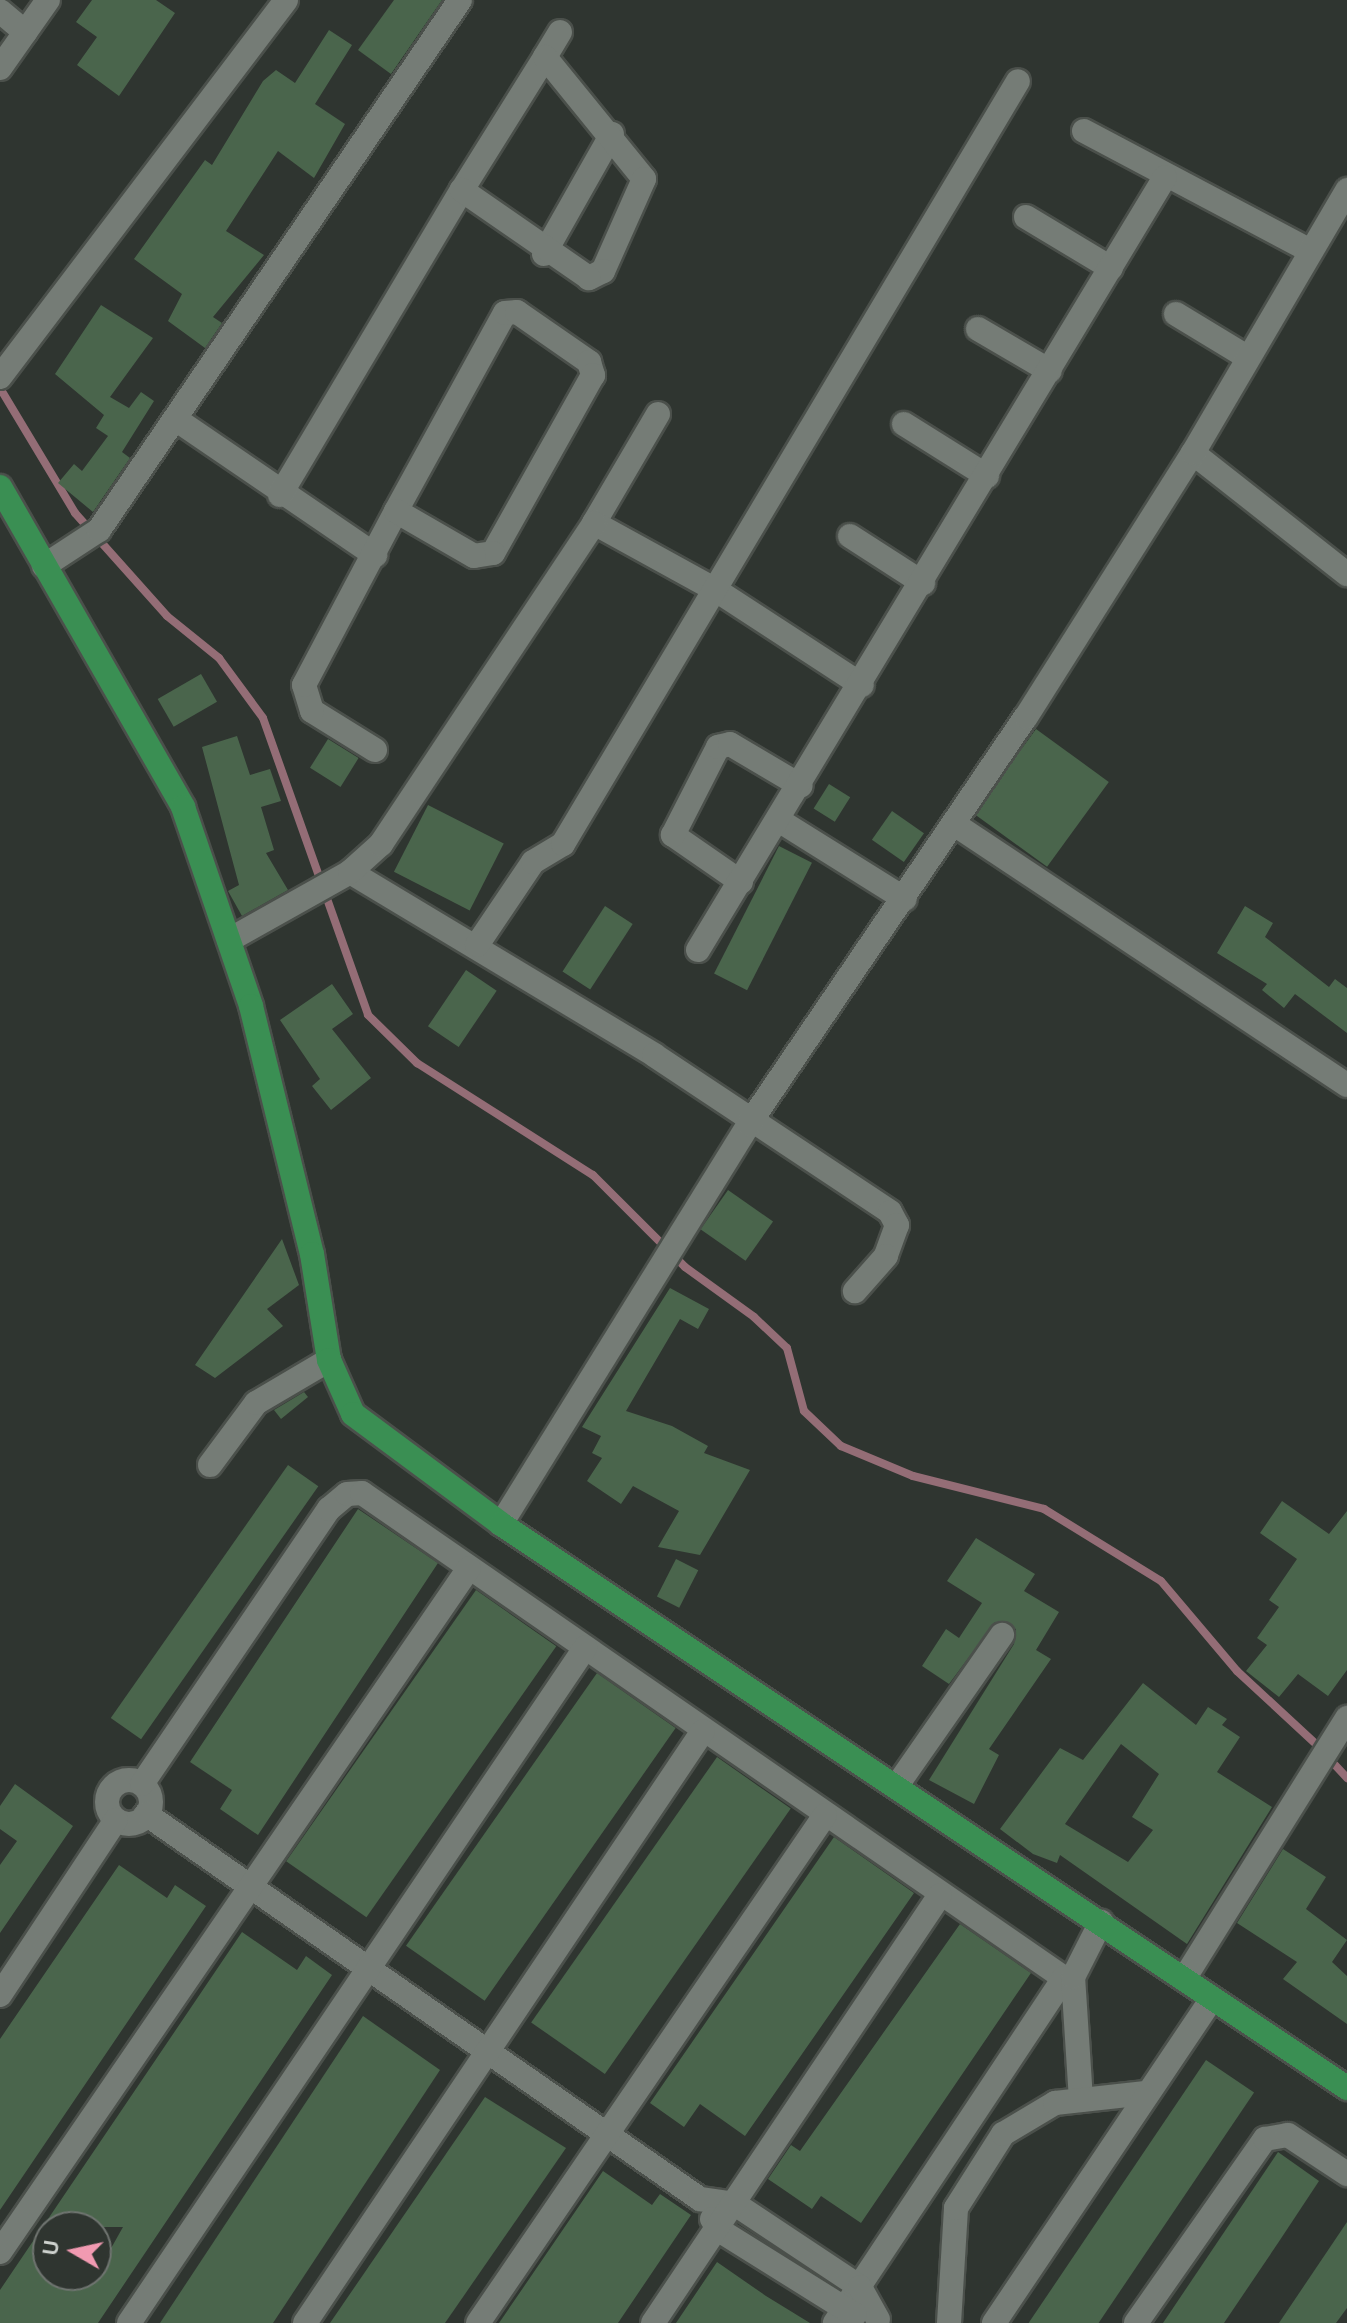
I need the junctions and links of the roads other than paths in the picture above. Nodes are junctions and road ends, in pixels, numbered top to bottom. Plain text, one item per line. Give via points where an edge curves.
1 (48, 0) edge
2 (286, 0) edge
3 (460, 0) edge
4 (0, 11) edge
5 (25, 32) junction
6 (560, 32) dead end
7 (545, 57) junction
8 (0, 68) edge
9 (1018, 81) dead end
10 (1084, 131) dead end
11 (612, 134) junction
12 (1165, 177) junction
13 (462, 190) junction
14 (1347, 190) edge
15 (1026, 217) dead end
16 (1309, 250) junction
17 (544, 254) junction
18 (1111, 268) junction
19 (1176, 314) dead end
20 (978, 329) dead end
21 (1247, 357) junction
22 (1050, 371) junction
23 (1, 376) edge
24 (658, 414) dead end
25 (177, 420) junction
26 (904, 424) dead end
27 (1193, 453) junction
28 (987, 476) junction
29 (0, 487) edge
30 (280, 495) junction
31 (396, 511) junction
32 (594, 523) junction
33 (850, 536) dead end
34 (375, 555) junction
35 (44, 566) junction
36 (1347, 574) edge
37 (923, 583) junction
38 (716, 590) junction
39 (862, 685) junction
40 (375, 750) dead end
41 (801, 786) junction
42 (780, 821) junction
43 (957, 826) junction
44 (350, 872) junction
45 (741, 882) junction
46 (905, 899) junction
47 (229, 940) junction
48 (477, 945) junction
49 (698, 950) dead end
50 (1347, 1085) edge
51 (749, 1124) junction
52 (855, 1291) dead end
53 (329, 1360) junction
54 (210, 1465) dead end
55 (501, 1524) junction
56 (469, 1568) junction
57 (1002, 1635) dead end
58 (585, 1648) junction
59 (1347, 1718) edge
60 (703, 1731) junction
61 (142, 1784) junction
62 (898, 1784) junction
63 (146, 1814) junction
64 (825, 1815) junction
65 (116, 1820) junction
66 (250, 1886) junction
67 (940, 1895) junction
68 (1093, 1933) junction
69 (367, 1969) junction
70 (1184, 1979) junction
71 (0, 1995) edge
72 (1212, 1998) junction
73 (486, 2054) junction
74 (1347, 2088) edge
75 (1145, 2093) junction
76 (1081, 2100) junction
77 (606, 2136) junction
78 (1347, 2174) edge
79 (700, 2199) junction
80 (735, 2204) junction
81 (719, 2230) junction
82 (0, 2252) edge
83 (860, 2287) junction
84 (838, 2318) edge
85 (881, 2321) edge
86 (129, 2323) edge
87 (305, 2323) edge
88 (478, 2323) edge
89 (653, 2323) edge
90 (949, 2323) edge
91 (994, 2323) edge
92 (1136, 2323) edge

1 - 5 street
2 - 23 street
3 - 25 street via 273,267
4 - 5 street
5 - 8 street
6 - 7 street
7 - 11 street
7 - 13 street
9 - 38 street
10 - 12 street
11 - 17 street
11 - 17 street via 644,179 603,271 578,277
12 - 16 street
12 - 18 street
13 - 17 street
13 - 30 street
14 - 16 street
15 - 18 street
16 - 21 street
18 - 22 street
19 - 21 street
20 - 22 street
21 - 27 street
22 - 28 street
24 - 32 street
25 - 30 street
25 - 35 street via 99,530
26 - 28 street
27 - 36 street
27 - 43 street
28 - 37 street
29 - 35 main road
30 - 34 street
31 - 31 street via 505,313 517,312 589,362 593,375 493,553 474,556
31 - 34 street
32 - 38 street
32 - 44 street via 381,844
33 - 37 street
34 - 40 street via 304,685 312,711
35 - 47 main road via 160,757
37 - 39 street
38 - 39 street
38 - 48 street via 563,844 533,862
39 - 41 street
41 - 42 street
41 - 45 street via 730,744 718,747 673,835
42 - 45 street
42 - 46 street
43 - 46 street
43 - 50 street
44 - 47 street
44 - 48 street
45 - 49 street
46 - 51 street
47 - 53 main road via 312,1254
48 - 51 street
51 - 52 street via 890,1212 897,1225 886,1256
51 - 55 street
53 - 54 street via 256,1403
53 - 55 main road via 361,1423
55 - 62 main road
56 - 58 street
56 - 61 street via 373,1499 354,1493 337,1500
56 - 66 street
57 - 62 street
58 - 60 street
58 - 69 street
59 - 70 street
60 - 64 street
60 - 73 street
61 - 63 street via 149,1795
61 - 65 street via 125,1780 111,1789 107,1806
62 - 68 main road
63 - 65 street via 133,1823
63 - 66 street
64 - 67 street
64 - 77 street
65 - 71 street
66 - 69 street
66 - 82 street
67 - 80 street
67 - 83 street via 1064,1978
68 - 70 main road
68 - 76 street via 1073,1977
69 - 73 street
69 - 86 street
70 - 72 main road
72 - 74 main road
72 - 75 street
73 - 77 street
73 - 87 street
75 - 76 street
75 - 91 street
76 - 90 street via 1055,2103 1003,2134 971,2177 956,2208
77 - 79 street
77 - 88 street
78 - 92 street via 1288,2135 1265,2139
79 - 80 street
79 - 81 street
80 - 81 street
80 - 83 street
81 - 84 street
81 - 89 street
83 - 84 street
83 - 85 street
84 - 85 street

